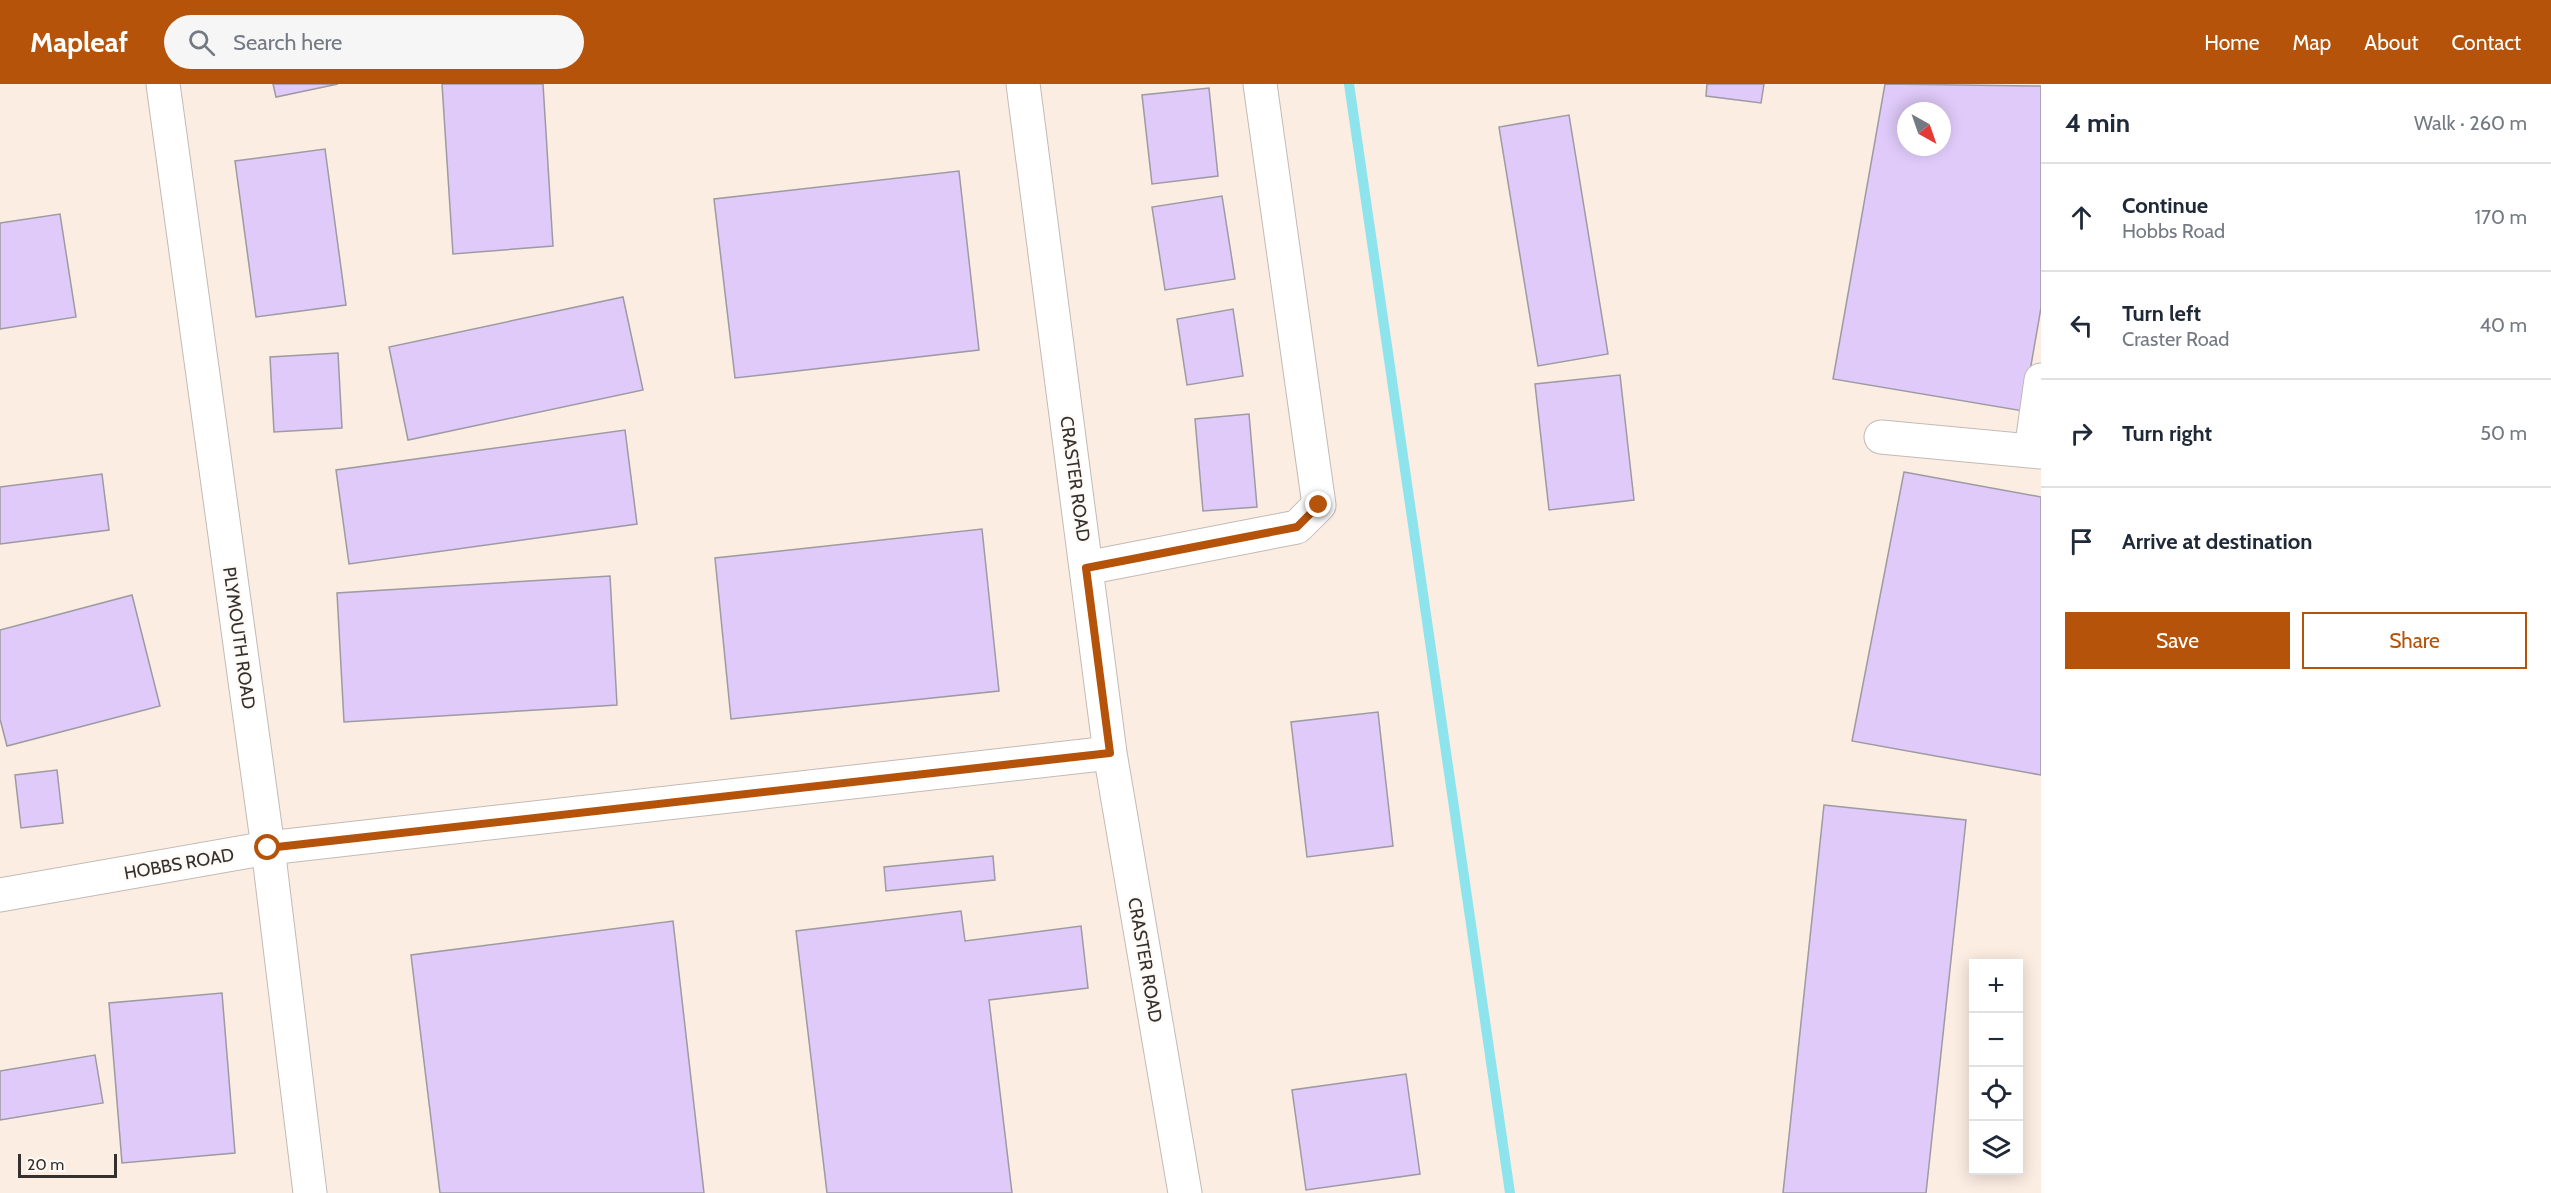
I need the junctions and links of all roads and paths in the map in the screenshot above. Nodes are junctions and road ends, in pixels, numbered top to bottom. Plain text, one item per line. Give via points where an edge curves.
1 (163, 84) edge
2 (1023, 84) edge
3 (1260, 84) edge
4 (2041, 380) edge
5 (1881, 438) dead end
6 (2036, 451) edge
7 (1086, 568) junction
8 (1110, 753) junction
9 (268, 848) junction
10 (0, 895) edge
11 (310, 1193) edge
12 (1185, 1193) edge

1 - 9 street, PLYMOUTH ROAD
2 - 7 street, CRASTER ROAD
3 - 7 street via 1319,505 1297,527
4 - 6 street
5 - 6 street
7 - 8 street, CRASTER ROAD
8 - 9 street, HOBBS ROAD
8 - 12 street, CRASTER ROAD
9 - 10 street, HOBBS ROAD
9 - 11 street, PLYMOUTH ROAD

